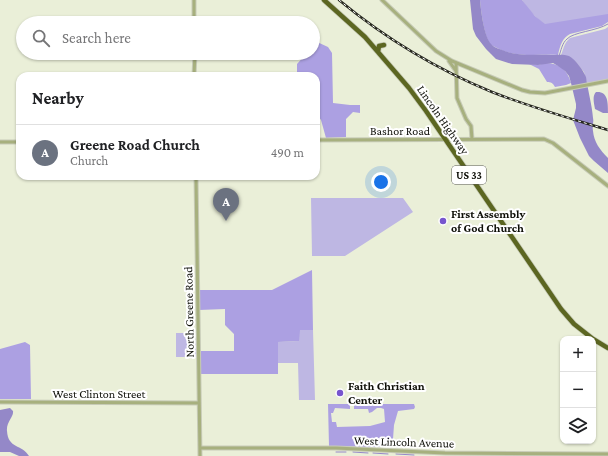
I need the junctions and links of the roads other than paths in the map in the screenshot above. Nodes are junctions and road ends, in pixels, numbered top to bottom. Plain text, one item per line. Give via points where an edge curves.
1 (194, 0) edge
2 (324, 0) edge
3 (382, 0) edge
4 (194, 16) edge
5 (384, 45) dead end
6 (378, 52) junction
7 (446, 58) junction
8 (194, 60) edge
9 (456, 63) junction
10 (194, 72) edge
11 (456, 72) junction
12 (608, 81) edge
13 (472, 139) junction
14 (320, 140) edge
15 (445, 140) junction
16 (0, 142) edge
17 (16, 142) edge
18 (196, 180) edge
19 (608, 186) edge
20 (589, 336) edge
21 (596, 341) edge
22 (608, 348) edge
23 (0, 402) edge
24 (199, 403) junction
25 (200, 448) junction
26 (608, 454) edge
27 (200, 456) edge

1 - 4 street
2 - 6 highway, Lincoln Highway / US 33 via 359,30
3 - 7 street
5 - 6 highway via 379,46
6 - 15 highway, Lincoln Highway / US 33 via 415,96
7 - 9 street
7 - 11 street
8 - 10 street
9 - 11 street
9 - 12 street via 530,92 544,93
11 - 13 street via 457,98 471,126
13 - 15 street, Bashor Road
13 - 19 street, Bashor Road via 544,139
14 - 15 street, Bashor Road
15 - 20 highway, Lincoln Highway / US 33 via 563,312
16 - 17 street
18 - 24 street, North Greene Road
21 - 22 highway, US 33
23 - 24 street, West Clinton Street
24 - 25 street, North Greene Road
25 - 26 street, West Lincoln Avenue
25 - 27 street, North Greene Road

